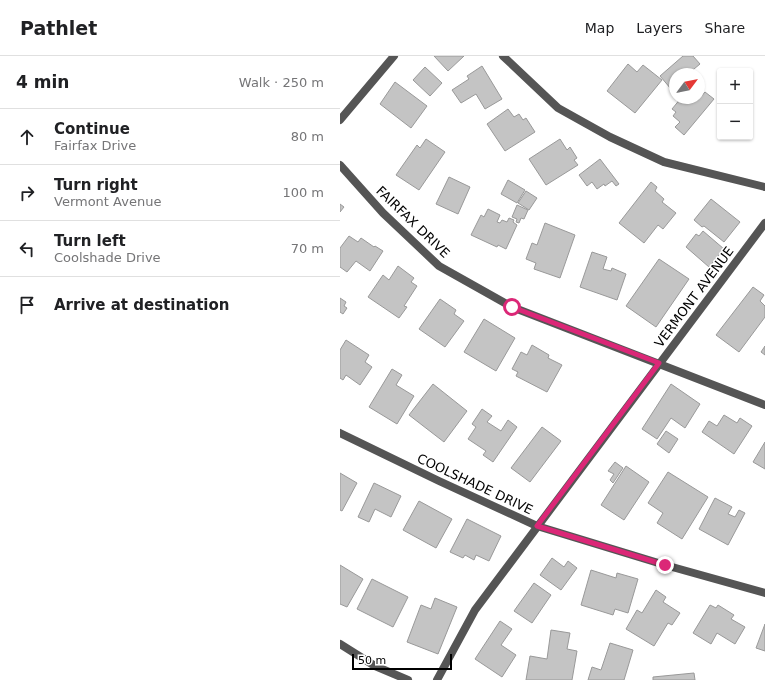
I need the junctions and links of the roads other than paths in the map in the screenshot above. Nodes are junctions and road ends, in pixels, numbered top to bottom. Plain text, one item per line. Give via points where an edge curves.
1 (394, 56) edge
2 (503, 56) edge
3 (340, 120) edge
4 (340, 165) edge
5 (765, 187) edge
6 (765, 223) edge
7 (659, 363) junction
8 (765, 405) edge
9 (340, 433) edge
10 (537, 526) junction
11 (765, 593) edge
12 (340, 644) edge
13 (408, 680) edge
14 (437, 680) edge

1 - 3 street
2 - 5 street via 558,108 610,138 664,162
4 - 7 street, FAIRFAX DRIVE via 383,213 439,266 512,307
6 - 7 street, VERMONT AVENUE
7 - 8 street, FAIRFAX DRIVE
7 - 10 street, VERMONT AVENUE
9 - 10 street, COOLSHADE DRIVE
10 - 11 street, COOLSHADE DRIVE
10 - 14 street, VERMONT AVENUE via 475,610
12 - 13 street via 375,666

